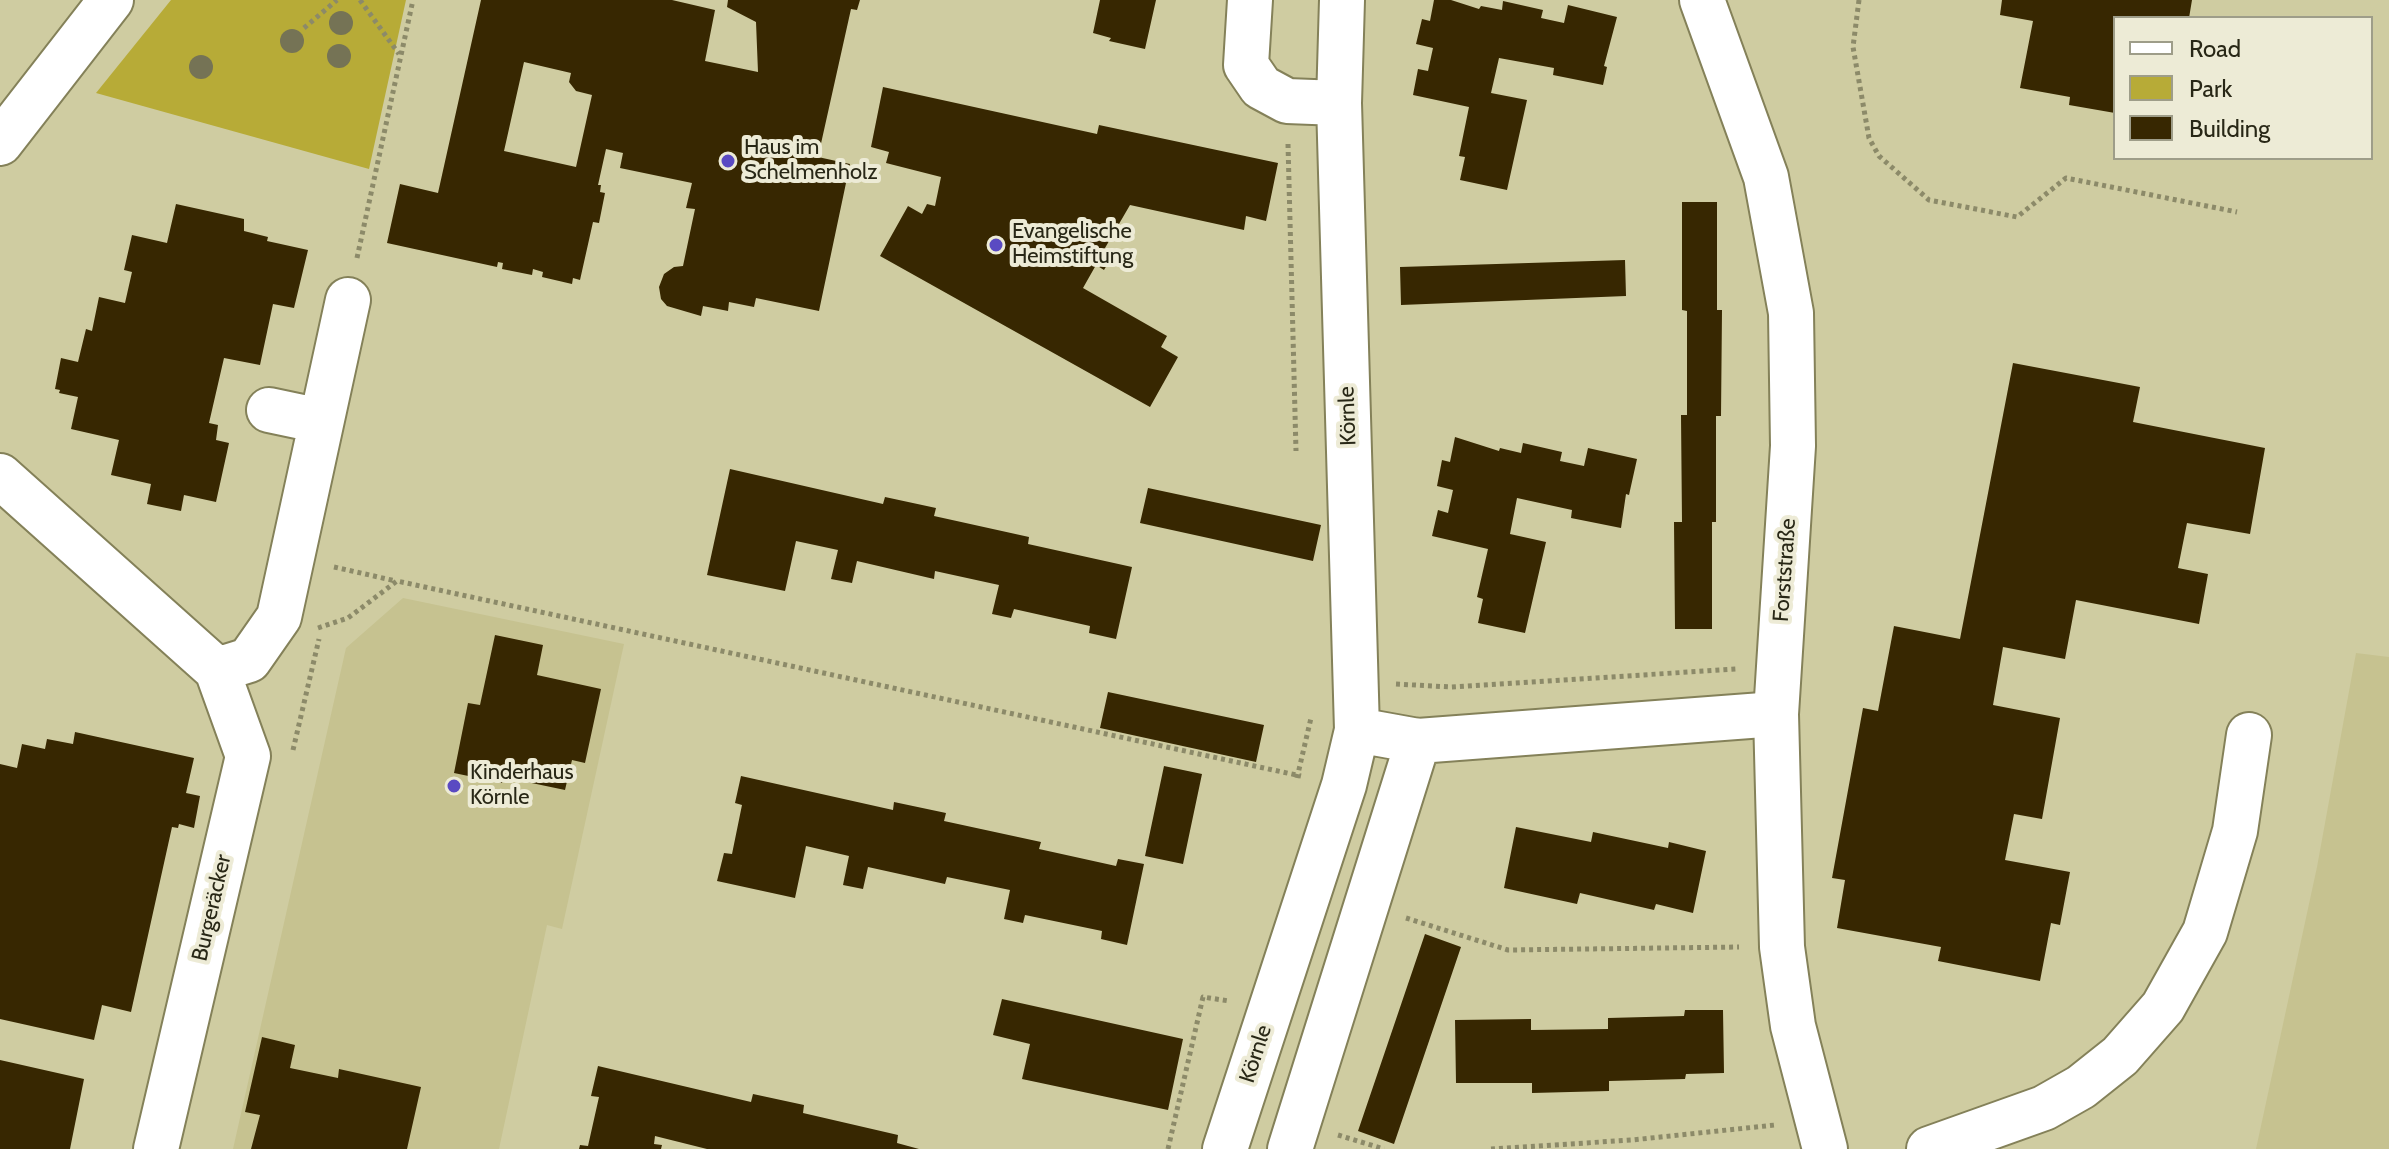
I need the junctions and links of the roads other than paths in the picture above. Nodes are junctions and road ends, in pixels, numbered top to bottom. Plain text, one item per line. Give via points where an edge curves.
1 (111, 0) edge
2 (1250, 0) edge
3 (1342, 0) edge
4 (1702, 0) edge
5 (1339, 103) junction
6 (0, 143) edge
7 (348, 300) road end
8 (269, 410) dead end
9 (321, 421) junction
10 (0, 476) edge
11 (217, 670) junction
12 (1776, 714) junction
13 (1357, 730) junction
14 (2249, 735) dead end
15 (1418, 741) junction
16 (1821, 1135) edge
17 (156, 1149) edge
18 (1225, 1149) edge
19 (1290, 1149) edge
20 (1929, 1149) edge

1 - 6 street
2 - 5 street via 1246,65 1261,87 1287,101
3 - 5 street, Körnle
4 - 12 street, Forststraße via 1766,177 1791,313 1793,446
5 - 13 street, Körnle
7 - 9 street
8 - 9 street
9 - 11 street via 279,617 249,660
10 - 11 street, Burgeräcker
11 - 17 street, Burgeräcker via 248,756
12 - 15 street
12 - 16 street, Forststraße via 1782,947 1793,1026
13 - 15 street
13 - 18 street, Körnle via 1344,785
14 - 20 street via 2235,831 2205,932 2163,1007 2120,1056 2081,1087 2044,1108
15 - 19 street

